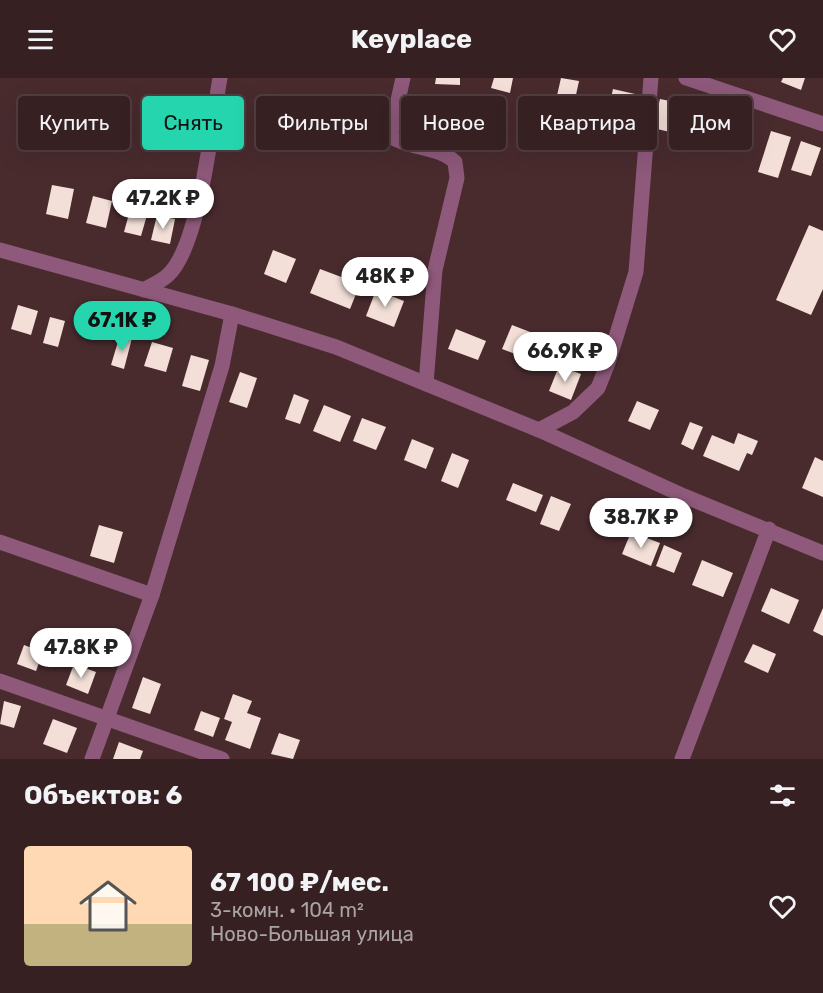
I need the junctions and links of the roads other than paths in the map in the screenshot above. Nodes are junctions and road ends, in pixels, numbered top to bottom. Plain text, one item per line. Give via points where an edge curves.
1 (220, 78) edge
2 (403, 78) edge
3 (651, 78) edge
4 (686, 78) edge
5 (823, 123) edge
6 (0, 250) edge
7 (144, 290) junction
8 (232, 314) junction
9 (426, 384) junction
10 (539, 430) junction
11 (769, 529) junction
12 (0, 542) edge
13 (823, 553) edge
14 (152, 595) junction
15 (0, 681) edge
16 (109, 718) junction
17 (92, 759) edge
18 (222, 759) edge
19 (682, 759) edge

1 - 7 street via 206,175 190,228 173,269
2 - 9 street via 390,136 399,143 448,155 455,162 457,178 432,294
3 - 10 street via 636,272 608,363 590,396 573,412
4 - 5 street
6 - 7 street
7 - 8 street
8 - 9 street via 336,347
8 - 14 street via 222,366
9 - 10 street
10 - 11 street via 684,496
11 - 13 street
11 - 19 street
12 - 14 street
14 - 16 street
15 - 16 street
16 - 17 street
16 - 18 street

